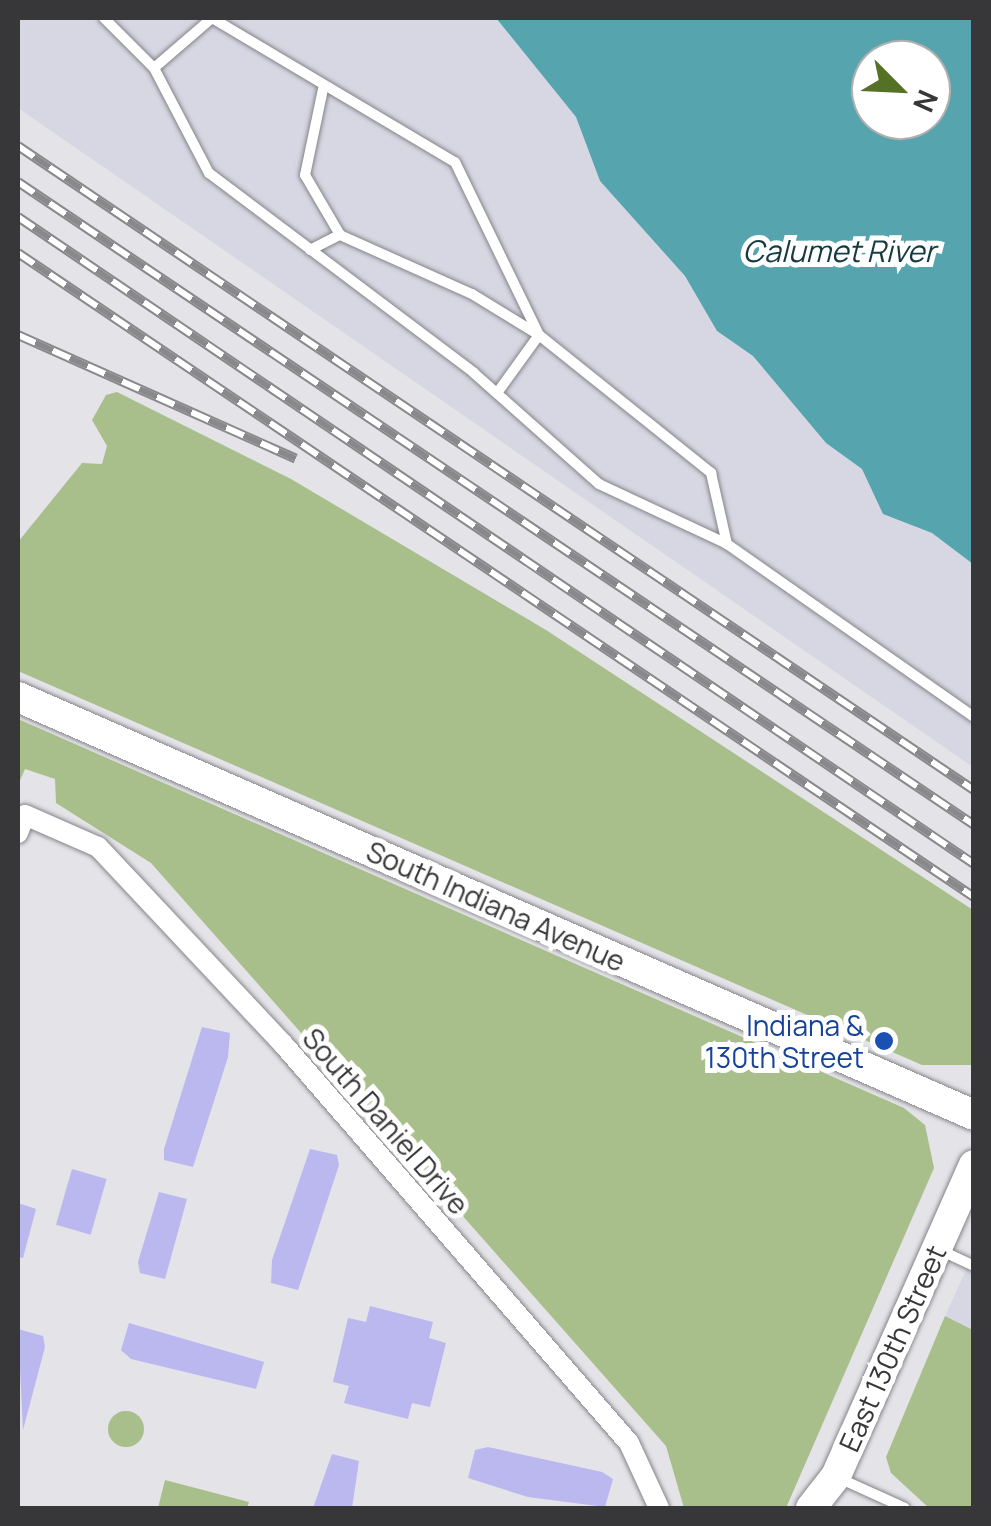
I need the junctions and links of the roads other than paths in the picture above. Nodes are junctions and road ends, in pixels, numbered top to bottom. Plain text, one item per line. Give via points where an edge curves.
1 (104, 18) edge
2 (212, 18) edge
3 (154, 68) junction
4 (323, 89) junction
5 (340, 236) junction
6 (310, 250) junction
7 (538, 336) junction
8 (497, 393) junction
9 (727, 544) junction
10 (18, 696) edge
11 (974, 717) edge
12 (21, 824) edge
13 (974, 1115) edge
14 (974, 1166) edge
15 (937, 1248) junction
16 (974, 1266) edge
17 (836, 1476) junction
18 (659, 1508) edge
19 (811, 1508) edge
20 (831, 1508) edge
21 (905, 1508) edge

1 - 3 lane
2 - 3 lane
2 - 4 lane
3 - 6 lane via 209,174
4 - 5 lane via 305,175
4 - 7 lane via 455,162
5 - 6 lane
5 - 7 lane via 472,294
6 - 8 lane
7 - 8 lane
7 - 9 lane via 711,473
8 - 9 lane via 600,484
9 - 11 lane
10 - 13 main road, South Indiana Avenue
12 - 18 street, South Daniel Drive via 98,846 283,1044 628,1443
14 - 15 main road, East 130th Street
15 - 16 lane
15 - 17 main road, East 130th Street
17 - 19 main road, East 130th Street
17 - 20 main road, East 130th Street
17 - 21 lane

